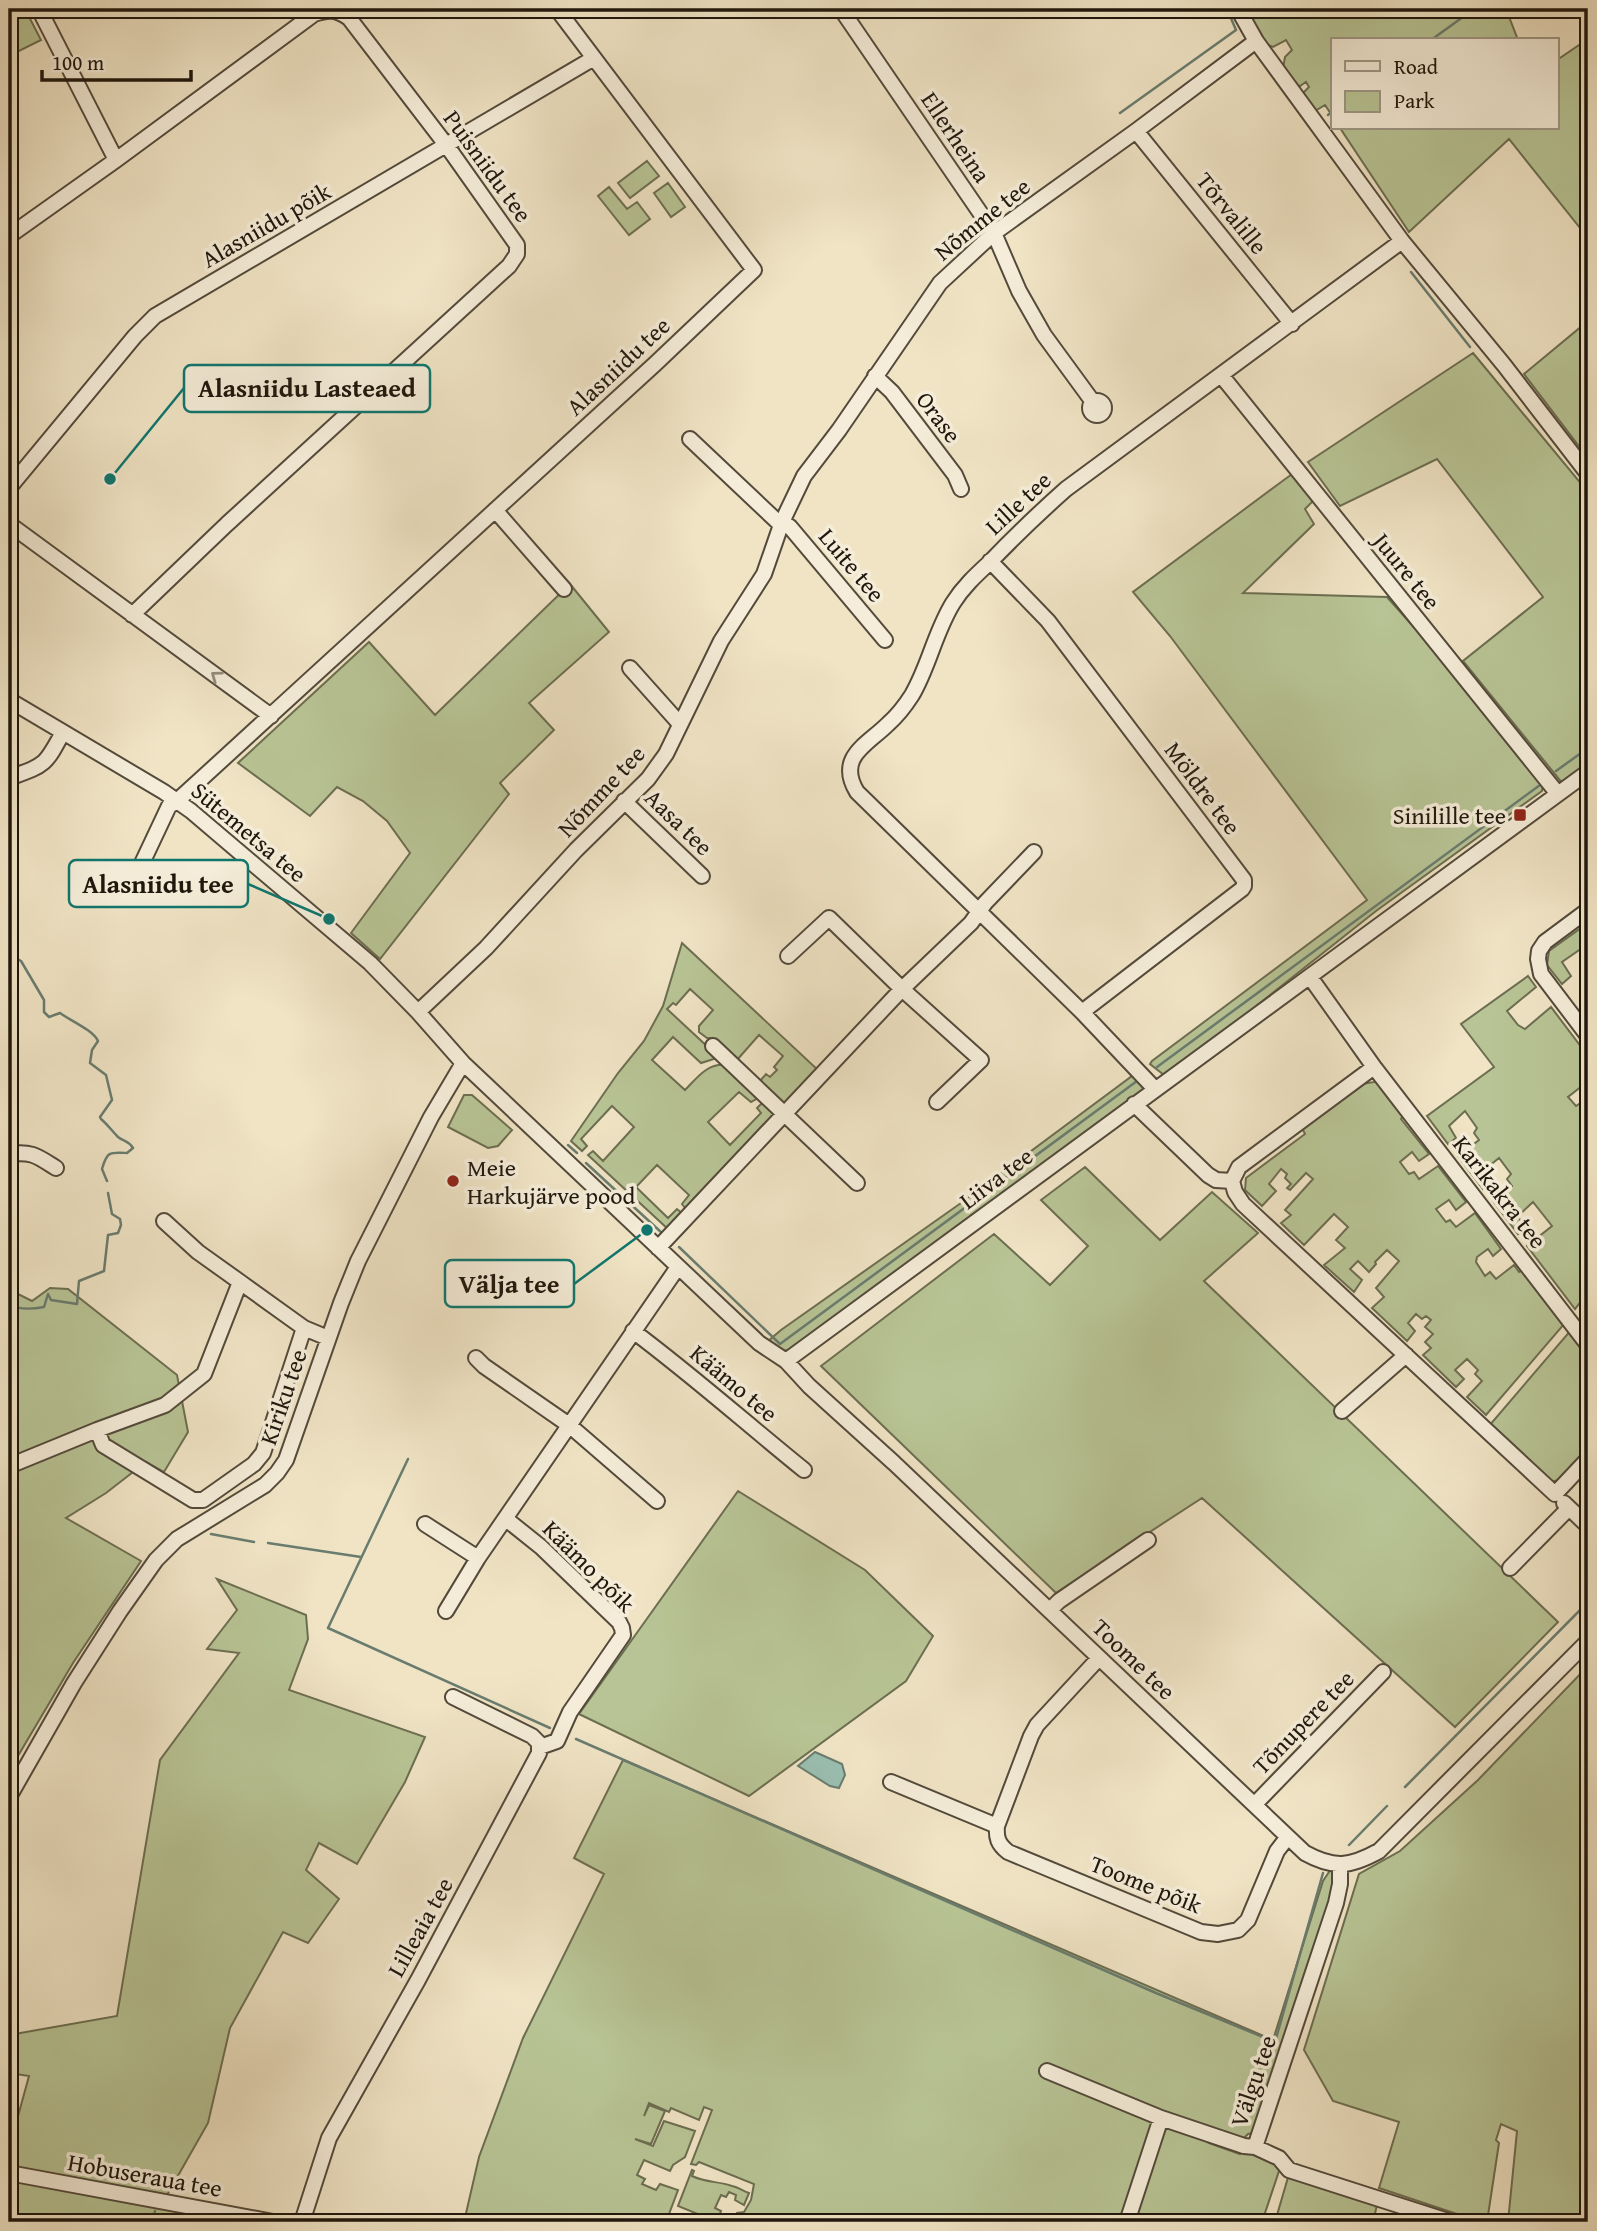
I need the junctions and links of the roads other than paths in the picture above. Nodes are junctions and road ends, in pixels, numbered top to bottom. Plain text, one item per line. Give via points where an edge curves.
1 (39, 9) edge
2 (557, 9) edge
3 (841, 9) edge
4 (1238, 9) edge
5 (1256, 41) junction
6 (594, 58) junction
7 (1136, 131) junction
8 (447, 146) junction
9 (116, 160) junction
10 (993, 233) junction
11 (9, 236) edge
12 (1402, 241) junction
13 (1292, 324) junction
14 (875, 376) junction
15 (1221, 376) junction
16 (1093, 401) dead end
17 (690, 439) dead end
18 (1588, 474) edge
19 (9, 488) edge
20 (961, 489) dead end
21 (495, 510) junction
22 (781, 523) junction
23 (9, 524) edge
24 (990, 561) junction
25 (564, 589) dead end
26 (132, 615) junction
27 (885, 640) dead end
28 (631, 667) dead end
29 (9, 700) edge
30 (271, 716) junction
31 (680, 724) junction
32 (62, 732) junction
33 (1588, 772) edge
34 (9, 778) edge
35 (1558, 794) junction
36 (177, 801) junction
37 (624, 802) junction
38 (1034, 852) dead end
39 (702, 876) dead end
40 (128, 893) dead end
41 (1588, 910) edge
42 (979, 912) junction
43 (788, 956) dead end
44 (1310, 976) junction
45 (902, 989) junction
46 (418, 1012) junction
47 (1082, 1012) junction
48 (1588, 1036) edge
49 (713, 1046) dead end
50 (463, 1063) junction
51 (1374, 1067) junction
52 (1155, 1088) junction
53 (937, 1101) dead end
54 (1134, 1104) junction
55 (783, 1114) junction
56 (9, 1154) edge
57 (56, 1168) dead end
58 (1232, 1181) junction
59 (857, 1183) dead end
60 (164, 1222) dead end
61 (658, 1248) junction
62 (678, 1267) junction
63 (240, 1282) junction
64 (304, 1328) junction
65 (633, 1331) junction
66 (328, 1338) junction
67 (1588, 1345) edge
68 (1406, 1355) junction
69 (476, 1358) dead end
70 (786, 1362) junction
71 (1342, 1411) dead end
72 (569, 1425) junction
73 (97, 1430) junction
74 (1588, 1459) edge
75 (9, 1466) edge
76 (804, 1470) dead end
77 (1555, 1494) junction
78 (657, 1501) dead end
79 (1569, 1508) junction
80 (506, 1519) junction
81 (425, 1524) dead end
82 (1588, 1526) edge
83 (1148, 1540) dead end
84 (478, 1558) junction
85 (1510, 1568) dead end
86 (1050, 1610) junction
87 (446, 1611) dead end
88 (1588, 1641) edge
89 (1099, 1658) junction
90 (1383, 1672) dead end
91 (453, 1697) dead end
92 (540, 1748) junction
93 (891, 1782) dead end
94 (9, 1797) edge
95 (1255, 1804) junction
96 (997, 1826) junction
97 (1287, 1838) junction
98 (1340, 1865) junction
99 (1047, 2071) dead end
100 (1161, 2118) junction
101 (1255, 2147) junction
102 (9, 2173) edge
103 (273, 2222) edge
104 (302, 2222) edge
105 (1127, 2222) edge
106 (1451, 2222) edge

1 - 9 street
2 - 6 street, Alasniidu tee
3 - 10 street, Ellerheina
4 - 5 street
5 - 7 street, Nõmme tee
5 - 12 street
6 - 8 street, Alasniidu põik
6 - 21 street, Alasniidu tee via 754,270
7 - 10 street, Nõmme tee
7 - 13 street, Tõrvalille
8 - 9 street, Puisniidu tee via 349,18 327,10 314,14
8 - 19 street, Alasniidu põik via 155,316
8 - 26 street, Puisniidu tee via 517,245 509,266
9 - 11 street, Puisniidu tee
10 - 14 street, Nõmme tee via 940,283
10 - 16 street, Ellerheina via 1044,335
12 - 13 street, Lille tee
12 - 18 street
13 - 15 street, Lille tee
14 - 20 street, Orase via 892,392
14 - 22 street, Nõmme tee via 804,476
15 - 24 street, Lille tee via 1066,489
15 - 35 street, Juure tee
17 - 22 street
21 - 25 street
21 - 30 street, Alasniidu tee
22 - 27 street, Luite tee via 790,527
22 - 31 street, Nõmme tee via 764,574 721,641
23 - 26 street
24 - 42 street, Lille tee via 954,602 911,696 888,725 857,751 850,774 858,792
24 - 47 street, Möldre tee via 1048,621 1244,880 1242,889
30 -> 26 street
28 - 31 street
29 - 32 street, Sütemetsa tee
30 - 36 street, Alasniidu tee
31 - 37 street, Nõmme tee via 666,754
32 - 34 street via 39,767
32 - 36 street, Sütemetsa tee
33 - 35 street, Liiva tee
35 - 44 street, Liiva tee
36 - 40 street, Alasniidu tee via 169,806
36 - 46 street, Sütemetsa tee via 370,963
37 - 39 street, Aasa tee
37 - 46 street, Nõmme tee via 486,948
38 - 42 street
41 - 48 street via 1545,942 1538,959 1541,974
42 - 45 street
42 - 47 street, Lille tee
43 - 45 street via 829,918
44 - 51 street, Karikakra tee
44 - 52 street, Liiva tee
45 - 53 street via 981,1060
45 - 55 street
46 - 50 street, Sütemetsa tee
47 - 52 street, Lille tee
49 - 55 street
50 - 61 street
50 - 66 street, Kiriku tee via 393,1188
51 - 58 street via 1239,1167
51 - 67 street, Karikakra tee
52 - 54 street, Liiva tee
54 - 58 street via 1208,1175
54 - 70 street, Liiva tee
55 - 59 street
55 - 61 street
56 - 57 street via 35,1154
58 - 68 street via 1243,1204
60 - 63 street
61 - 62 street
62 - 65 street
62 - 70 street via 759,1343
63 - 64 street
63 - 73 street via 204,1374 165,1405
64 - 66 street
64 - 73 street via 263,1453 203,1500 193,1500 103,1445
65 - 72 street
65 - 76 street, Käämo tee
66 - 94 street, Kiriku tee via 286,1460 277,1473 177,1539 156,1560 74,1683
68 - 71 street
68 - 77 street
69 - 72 street
70 - 86 street, Toome tee
72 - 78 street
72 - 80 street
73 - 75 street
74 - 77 street
77 - 79 street
79 - 82 street
79 - 85 street
80 - 84 street
80 - 92 street, Käämo põik via 619,1622 623,1631 570,1712 561,1735
81 - 84 street
83 - 86 street
84 - 87 street
86 - 89 street, Toome tee
88 - 98 street via 1379,1851
89 - 95 street, Toome tee
89 - 96 street via 1037,1726
90 - 95 street, Tõnupere tee
91 - 92 street via 532,1736
92 - 104 street, Lilleaia tee via 329,2138
93 - 96 street
95 - 97 street, Toome tee
96 - 97 street, Toome põik via 998,1842 1008,1852 1218,1934 1238,1930 1248,1920
97 - 98 street, Toome tee via 1321,1862
98 - 101 street, Välgu tee via 1336,1903
99 - 100 street
100 - 101 street
100 - 105 street
101 - 106 street, Välgu tee via 1279,2158 1289,2170
102 - 103 street, Hobuseraua tee

